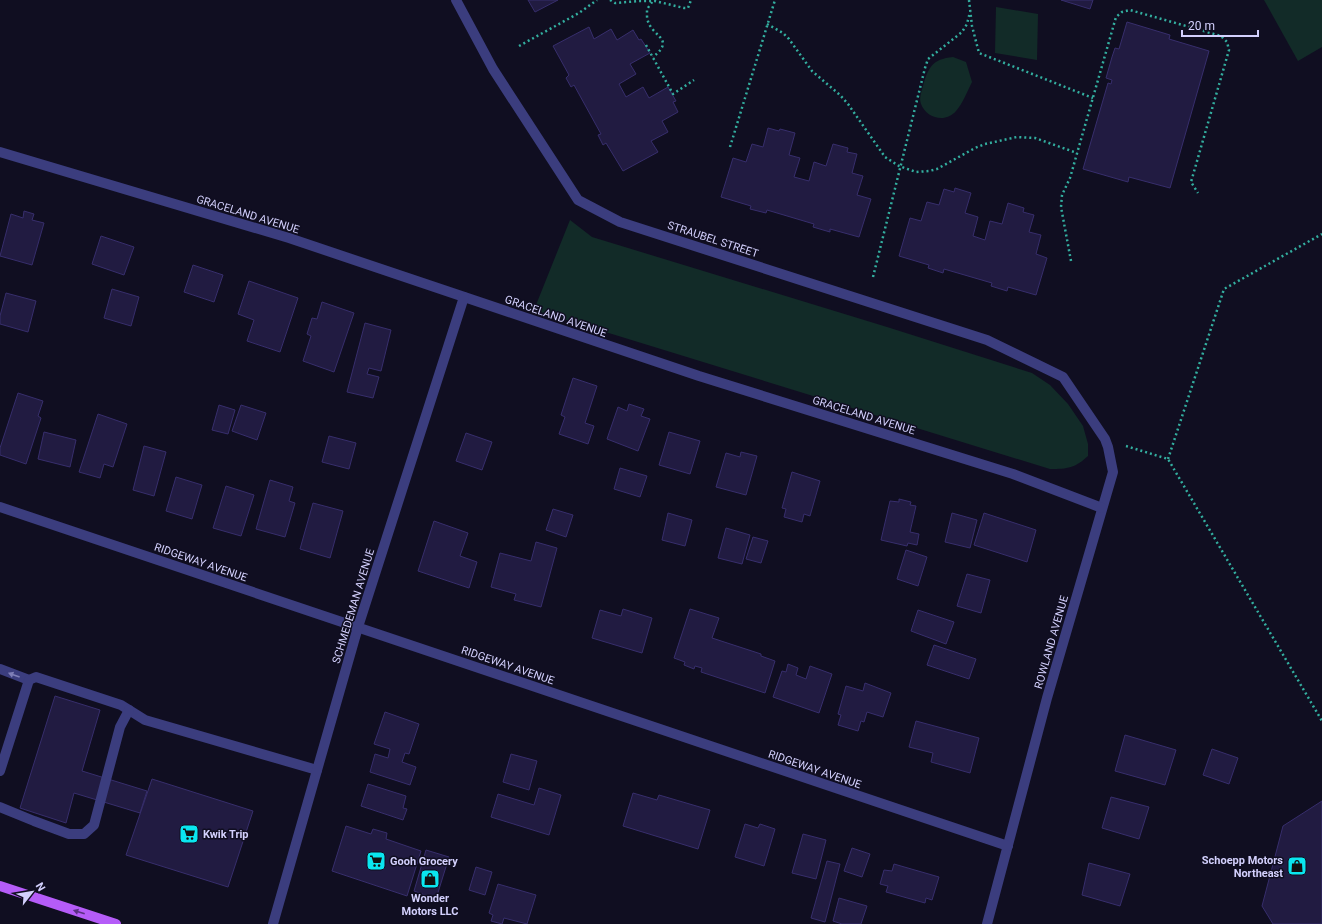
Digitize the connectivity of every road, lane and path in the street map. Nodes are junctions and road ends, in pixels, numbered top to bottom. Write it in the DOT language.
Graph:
graph roads {
  1 [pos="456,0"];
  2 [pos="597,0"];
  3 [pos="610,0"];
  4 [pos="692,0"];
  5 [pos="775,0"];
  6 [pos="969,0"];
  7 [pos="653,1"];
  8 [pos="970,12"];
  9 [pos="767,24"];
  10 [pos="646,45"];
  11 [pos="518,46"];
  12 [pos="653,57"];
  13 [pos="694,80"];
  14 [pos="1093,98"];
  15 [pos="730,146"];
  16 [pos="0,152"];
  17 [pos="1077,153"];
  18 [pos="899,166"];
  19 [pos="1198,193"];
  20 [pos="1322,234"];
  21 [pos="1071,261"];
  22 [pos="872,277"];
  23 [pos="464,297"];
  24 [pos="1063,378"];
  25 [pos="1105,439"];
  26 [pos="1168,459"];
  27 [pos="0,507"];
  28 [pos="1102,508"];
  29 [pos="358,627"];
  30 [pos="0,669"];
  31 [pos="29,680"];
  32 [pos="129,710"];
  33 [pos="1322,721"];
  34 [pos="317,770"];
  35 [pos="0,771"];
  36 [pos="0,807"];
  37 [pos="1008,846"];
  38 [pos="0,886"];
  39 [pos="116,924"];
  40 [pos="273,924"];
  41 [pos="987,924"];
  1 -- 24 [label="street, STRAUBEL STREET"];
  2 -- 11 [label="path"];
  3 -- 7 [label="path"];
  4 -- 7 [label="path"];
  5 -- 9 [label="path"];
  6 -- 8 [label="path"];
  7 -- 12 [label="path"];
  8 -- 14 [label="path"];
  8 -- 18 [label="path"];
  9 -- 15 [label="path"];
  9 -- 18 [label="path"];
  10 -- 12 [label="path"];
  12 -- 13 [label="path"];
  14 -- 17 [label="path"];
  14 -- 19 [label="path"];
  16 -- 23 [label="street, GRACELAND AVENUE"];
  17 -- 18 [label="path"];
  17 -- 21 [label="path"];
  18 -- 22 [label="path"];
  20 -- 26 [label="path"];
  23 -- 28 [label="street, GRACELAND AVENUE"];
  23 -- 29 [label="street, SCHMEDEMAN AVENUE"];
  24 -- 25 [label="street, ROWLAND AVENUE"];
  25 -- 26 [label="path"];
  25 -- 28 [label="street, ROWLAND AVENUE"];
  26 -- 33 [label="path"];
  27 -- 29 [label="street, RIDGEWAY AVENUE"];
  28 -- 37 [label="street, ROWLAND AVENUE"];
  29 -- 34 [label="street, SCHMEDEMAN AVENUE"];
  29 -- 37 [label="street, RIDGEWAY AVENUE"];
  31 -- 30 [label="street, one-way"];
  31 -- 32 [label="street"];
  31 -- 35 [label="street"];
  32 -- 34 [label="street"];
  32 -- 36 [label="street"];
  34 -- 40 [label="street, SCHMEDEMAN AVENUE"];
  37 -- 41 [label="street, ROWLAND AVENUE"];
  39 -- 38 [label="main road, one-way"];
}
